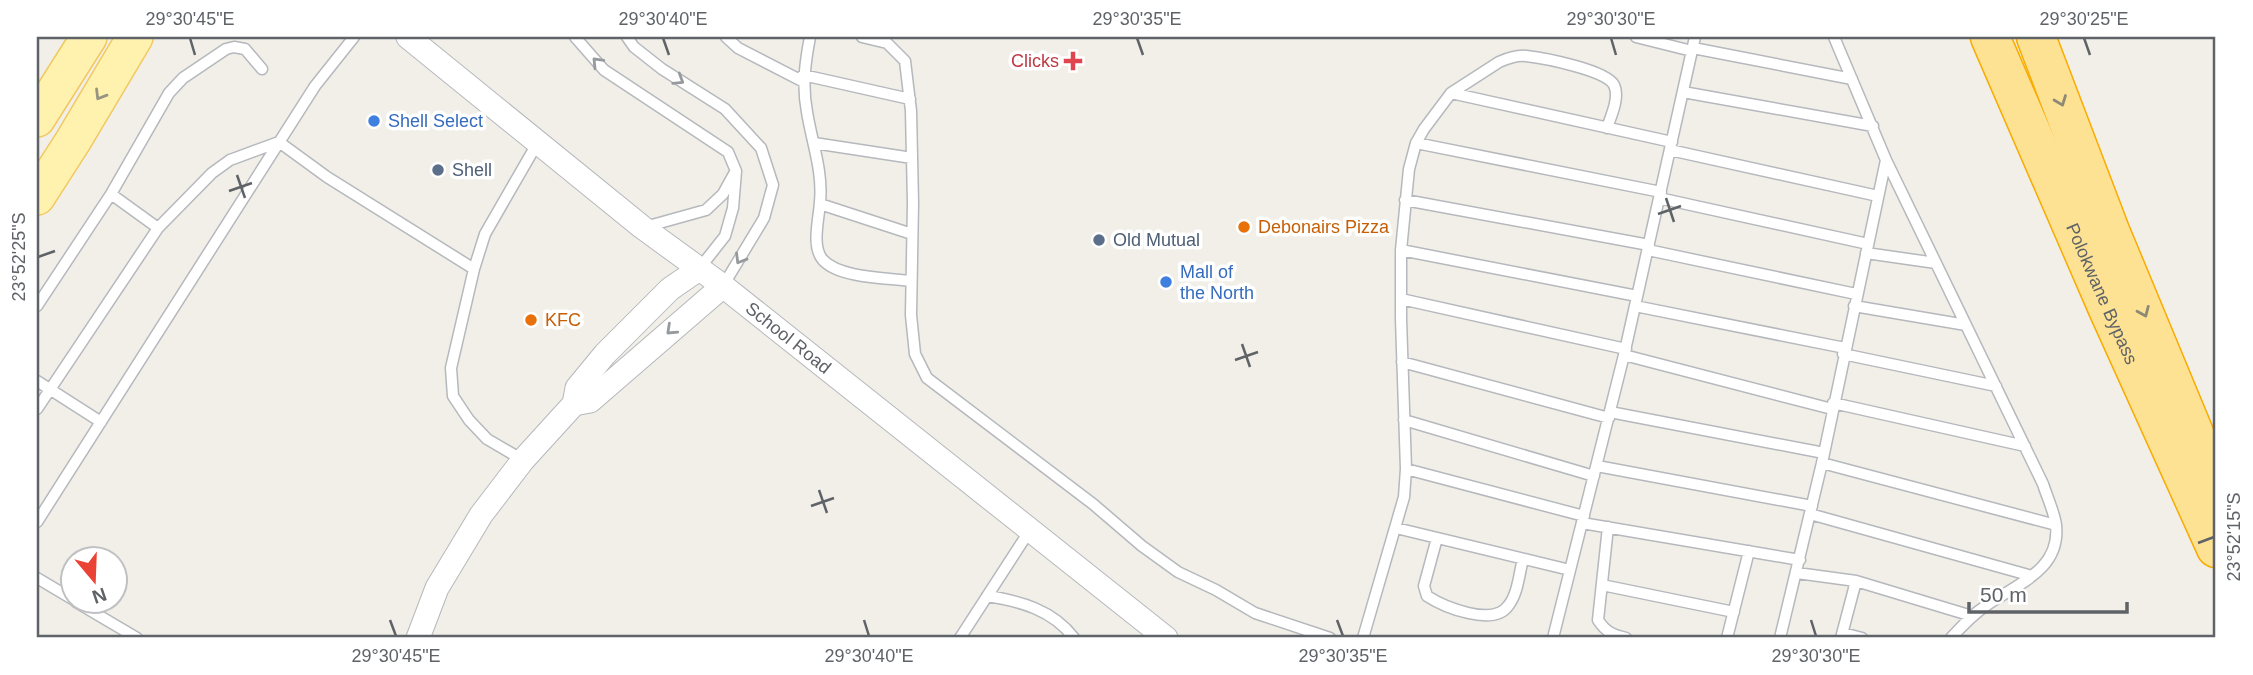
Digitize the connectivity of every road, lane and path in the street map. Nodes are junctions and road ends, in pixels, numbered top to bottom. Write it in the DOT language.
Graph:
graph roads {
  1 [pos="89,37"];
  2 [pos="135,37"];
  3 [pos="354,37"];
  4 [pos="408,37"];
  5 [pos="575,37"];
  6 [pos="628,37"];
  7 [pos="726,37"];
  8 [pos="810,37"];
  9 [pos="862,37"];
  10 [pos="1636,37"];
  11 [pos="1835,37"];
  12 [pos="1973,37"];
  13 [pos="1990,37"];
  14 [pos="2036,37"];
  15 [pos="1694,45"];
  16 [pos="262,69"];
  17 [pos="804,79"];
  18 [pos="1852,79"];
  19 [pos="1683,92"];
  20 [pos="1451,93"];
  21 [pos="910,99"];
  22 [pos="37,119"];
  23 [pos="1873,126"];
  24 [pos="1607,128"];
  25 [pos="279,142"];
  26 [pos="538,142"];
  27 [pos="814,143"];
  28 [pos="1416,143"];
  29 [pos="1671,146"];
  30 [pos="912,158"];
  31 [pos="1886,160"];
  32 [pos="736,171"];
  33 [pos="111,194"];
  34 [pos="1660,195"];
  35 [pos="1878,196"];
  36 [pos="37,197"];
  37 [pos="1405,200"];
  38 [pos="820,204"];
  39 [pos="642,227"];
  40 [pos="158,228"];
  41 [pos="912,234"];
  42 [pos="1648,248"];
  43 [pos="1867,249"];
  44 [pos="1401,250"];
  45 [pos="1936,263"];
  46 [pos="474,269"];
  47 [pos="699,269"];
  48 [pos="911,281"];
  49 [pos="723,286"];
  50 [pos="1856,294"];
  51 [pos="1401,299"];
  52 [pos="1636,301"];
  53 [pos="37,306"];
  54 [pos="1854,306"];
  55 [pos="2108,309"];
  56 [pos="1966,325"];
  57 [pos="1844,351"];
  58 [pos="1625,352"];
  59 [pos="1402,362"];
  60 [pos="37,381"];
  61 [pos="1996,386"];
  62 [pos="50,390"];
  63 [pos="574,404"];
  64 [pos="1833,406"];
  65 [pos="37,409"];
  66 [pos="1610,415"];
  67 [pos="1404,420"];
  68 [pos="101,422"];
  69 [pos="2025,446"];
  70 [pos="1823,458"];
  71 [pos="523,460"];
  72 [pos="1406,469"];
  73 [pos="1595,471"];
  74 [pos="2216,486"];
  75 [pos="1811,510"];
  76 [pos="1583,519"];
  77 [pos="37,522"];
  78 [pos="2056,525"];
  79 [pos="1608,527"];
  80 [pos="1396,528"];
  81 [pos="1030,530"];
  82 [pos="1437,538"];
  83 [pos="2216,548"];
  84 [pos="1749,551"];
  85 [pos="1523,559"];
  86 [pos="1800,560"];
  87 [pos="1570,570"];
  88 [pos="1797,573"];
  89 [pos="2032,576"];
  90 [pos="37,578"];
  91 [pos="1856,582"];
  92 [pos="1602,586"];
  93 [pos="60,592"];
  94 [pos="987,596"];
  95 [pos="1734,612"];
  96 [pos="100,616"];
  97 [pos="1972,616"];
  98 [pos="1842,636"];
  99 [pos="137,638"];
  100 [pos="418,638"];
  101 [pos="960,638"];
  102 [pos="1074,638"];
  103 [pos="1166,638"];
  104 [pos="1330,638"];
  105 [pos="1363,638"];
  106 [pos="1553,638"];
  107 [pos="1626,638"];
  108 [pos="1727,638"];
  109 [pos="1780,638"];
  110 [pos="1862,638"];
  111 [pos="1951,638"];
  1 -- 22 [label="main road"];
  2 -- 36 [label="main road, one-way"];
  3 -- 25 [label="lane"];
  4 -- 26 [label="street, School Road"];
  32 -- 5 [label="lane, one-way"];
  6 -- 49 [label="lane, one-way"];
  7 -- 17 [label="lane"];
  8 -- 17 [label="lane"];
  9 -- 21 [label="lane"];
  10 -- 15 [label="lane"];
  11 -- 18 [label="lane"];
  12 -- 55 [label="highway"];
  13 -- 55 [label="highway, Polokwane Bypass"];
  14 -- 74 [label="highway, one-way"];
  15 -- 18 [label="lane"];
  15 -- 19 [label="lane"];
  16 -- 33 [label="lane"];
  17 -- 21 [label="lane"];
  17 -- 27 [label="lane"];
  18 -- 23 [label="lane"];
  19 -- 23 [label="lane"];
  19 -- 29 [label="lane"];
  20 -- 24 [label="lane"];
  20 -- 24 [label="lane"];
  20 -- 28 [label="lane"];
  21 -- 30 [label="lane"];
  23 -- 31 [label="lane"];
  24 -- 29 [label="lane"];
  25 -- 40 [label="lane"];
  25 -- 46 [label="lane"];
  25 -- 68 [label="lane"];
  26 -- 39 [label="street, School Road"];
  26 -- 46 [label="lane"];
  27 -- 30 [label="lane"];
  27 -- 38 [label="lane"];
  28 -- 34 [label="lane"];
  28 -- 37 [label="lane"];
  29 -- 34 [label="lane"];
  29 -- 35 [label="lane"];
  30 -- 41 [label="lane"];
  31 -- 35 [label="lane"];
  31 -- 45 [label="lane"];
  32 -- 39 [label="lane"];
  32 -- 47 [label="lane"];
  33 -- 40 [label="lane"];
  33 -- 53 [label="lane"];
  34 -- 42 [label="lane"];
  34 -- 43 [label="lane"];
  35 -- 43 [label="lane"];
  37 -- 42 [label="lane"];
  37 -- 44 [label="lane"];
  38 -- 41 [label="lane"];
  38 -- 48 [label="lane"];
  39 -- 47 [label="street, School Road"];
  40 -- 62 [label="lane"];
  41 -- 48 [label="lane"];
  42 -- 50 [label="lane"];
  42 -- 52 [label="lane"];
  43 -- 45 [label="lane"];
  43 -- 50 [label="lane"];
  44 -- 51 [label="lane"];
  44 -- 52 [label="lane"];
  45 -- 56 [label="lane"];
  46 -- 71 [label="lane"];
  47 -- 49 [label="street, School Road"];
  47 -- 63 [label="street"];
  48 -- 104 [label="lane"];
  49 -- 63 [label="street, one-way"];
  49 -- 81 [label="street, School Road"];
  50 -- 54 [label="lane"];
  51 -- 58 [label="lane"];
  51 -- 59 [label="lane"];
  52 -- 57 [label="lane"];
  52 -- 58 [label="lane"];
  54 -- 56 [label="lane"];
  54 -- 57 [label="lane"];
  55 -- 83 [label="highway, Polokwane Bypass"];
  56 -- 61 [label="lane"];
  57 -- 61 [label="lane"];
  57 -- 64 [label="lane"];
  58 -- 64 [label="lane"];
  58 -- 66 [label="lane"];
  59 -- 66 [label="lane"];
  59 -- 67 [label="lane"];
  60 -- 62 [label="lane"];
  61 -- 69 [label="lane"];
  62 -- 65 [label="lane"];
  62 -- 68 [label="lane"];
  63 -- 71 [label="street"];
  64 -- 69 [label="lane"];
  64 -- 70 [label="lane"];
  66 -- 70 [label="lane"];
  66 -- 73 [label="lane"];
  67 -- 72 [label="lane"];
  67 -- 73 [label="lane"];
  68 -- 77 [label="lane"];
  69 -- 78 [label="lane"];
  70 -- 75 [label="lane"];
  70 -- 78 [label="lane"];
  71 -- 100 [label="street"];
  72 -- 76 [label="lane"];
  72 -- 80 [label="lane"];
  73 -- 75 [label="lane"];
  73 -- 76 [label="lane"];
  75 -- 86 [label="lane"];
  75 -- 89 [label="lane"];
  76 -- 79 [label="lane"];
  76 -- 87 [label="lane"];
  78 -- 89 [label="lane"];
  79 -- 84 [label="lane"];
  79 -- 92 [label="lane"];
  80 -- 82 [label="lane"];
  80 -- 105 [label="lane"];
  81 -- 94 [label="lane"];
  81 -- 103 [label="street, School Road"];
  82 -- 85 [label="lane"];
  82 -- 85 [label="lane"];
  84 -- 86 [label="lane"];
  84 -- 95 [label="lane"];
  85 -- 87 [label="lane"];
  86 -- 88 [label="lane"];
  87 -- 106 [label="lane"];
  88 -- 91 [label="lane"];
  88 -- 109 [label="lane"];
  89 -- 97 [label="lane"];
  90 -- 93 [label="lane"];
  91 -- 97 [label="lane"];
  91 -- 98 [label="lane"];
  92 -- 95 [label="lane"];
  92 -- 107 [label="lane"];
  94 -- 101 [label="lane"];
  94 -- 102 [label="lane"];
  95 -- 108 [label="lane"];
  96 -- 99 [label="lane"];
  97 -- 111 [label="lane"];
  98 -- 110 [label="lane"];
}
